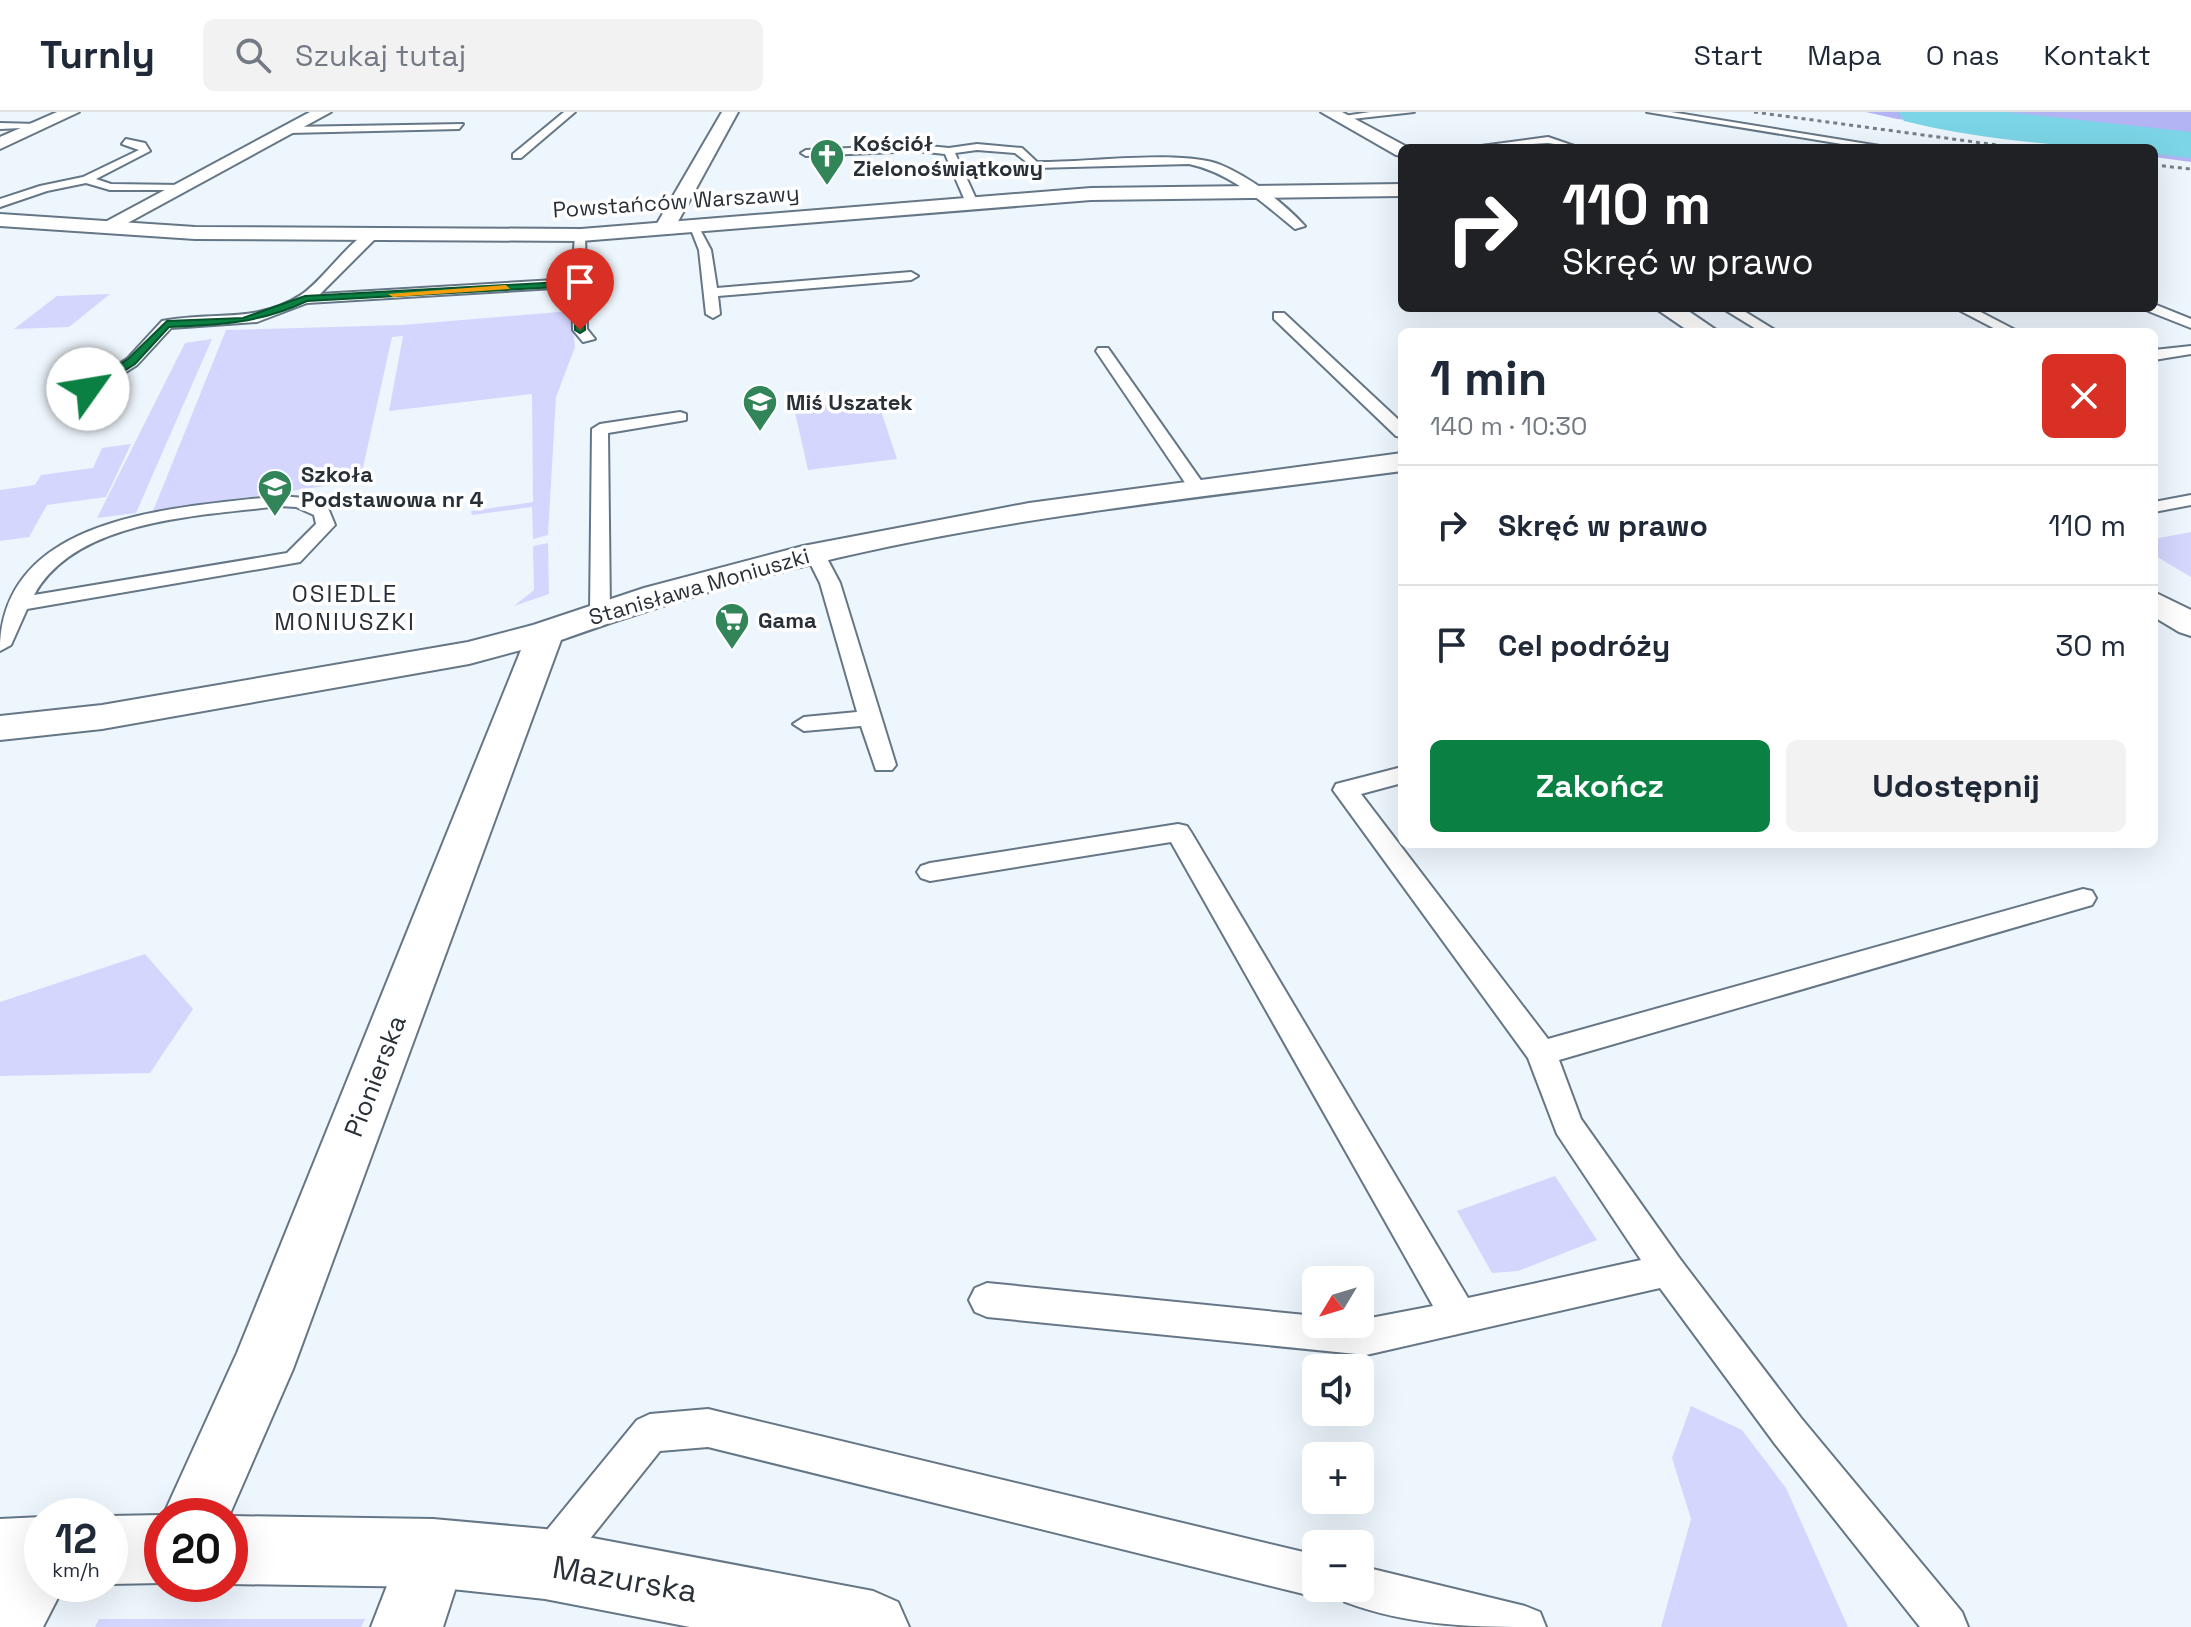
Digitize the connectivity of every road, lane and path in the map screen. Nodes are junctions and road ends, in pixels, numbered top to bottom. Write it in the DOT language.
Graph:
graph roads {
  1 [pos="71,112"];
  2 [pos="323,112"];
  3 [pos="426,112"];
  4 [pos="570,112"];
  5 [pos="730,112"];
  6 [pos="1409,112"];
  7 [pos="1652,112"];
  8 [pos="1338,115"];
  9 [pos="0,126"];
  10 [pos="459,126"];
  11 [pos="37,127"];
  12 [pos="408,127"];
  13 [pos="289,130"];
  14 [pos="126,142"];
  15 [pos="0,144"];
  16 [pos="1510,144"];
  17 [pos="1562,144"];
  18 [pos="1861,144"];
  19 [pos="1398,149"];
  20 [pos="949,151"];
  21 [pos="806,153"];
  22 [pos="517,156"];
  23 [pos="86,180"];
  24 [pos="181,188"];
  25 [pos="1398,190"];
  26 [pos="1257,192"];
  27 [pos="0,203"];
  28 [pos="972,203"];
  29 [pos="0,220"];
  30 [pos="692,225"];
  31 [pos="1299,226"];
  32 [pos="665,227"];
  33 [pos="104,228"];
  34 [pos="374,233"];
  35 [pos="581,235"];
  36 [pos="911,276"];
  37 [pos="579,283"];
  38 [pos="710,293"];
  39 [pos="305,299"];
  40 [pos="2158,310"];
  41 [pos="1674,312"];
  42 [pos="1736,312"];
  43 [pos="1970,312"];
  44 [pos="713,314"];
  45 [pos="1279,316"];
  46 [pos="2191,324"];
  47 [pos="1700,328"];
  48 [pos="1764,328"];
  49 [pos="2004,328"];
  50 [pos="588,339"];
  51 [pos="2191,350"];
  52 [pos="1103,351"];
  53 [pos="2158,354"];
  54 [pos="88,389"];
  55 [pos="680,417"];
  56 [pos="1398,428"];
  57 [pos="1398,463"];
  58 [pos="1198,489"];
  59 [pos="2191,500"];
  60 [pos="2158,506"];
  61 [pos="815,553"];
  62 [pos="21,604"];
  63 [pos="2158,604"];
  64 [pos="600,613"];
  65 [pos="2191,625"];
  66 [pos="546,633"];
  67 [pos="0,645"];
  68 [pos="868,718"];
  69 [pos="804,724"];
  70 [pos="0,728"];
  71 [pos="884,765"];
  72 [pos="1398,776"];
  73 [pos="930,872"];
  74 [pos="2083,898"];
  75 [pos="1541,1053"];
  76 [pos="1668,1270"];
  77 [pos="987,1300"];
  78 [pos="1459,1317"];
  79 [pos="203,1498"];
  80 [pos="248,1550"];
  81 [pos="24,1552"];
  82 [pos="0,1553"];
  83 [pos="433,1553"];
  84 [pos="545,1564"];
  85 [pos="1302,1573"];
  86 [pos="1374,1590"];
  87 [pos="24,1591"];
  88 [pos="834,1623"];
  89 [pos="4,1627"];
  90 [pos="407,1627"];
  91 [pos="1525,1627"];
  92 [pos="1947,1627"];
  1 -- 11 [label="street"];
  2 -- 13 [label="street"];
  3 -- 12 [label="lane"];
  4 -- 22 [label="lane"];
  5 -- 32 [label="street"];
  6 -- 8 [label="lane"];
  7 -- 18 [label="lane"];
  8 -- 19 [label="street"];
  9 -- 11 [label="lane"];
  10 -- 12 [label="lane"];
  11 -- 15 [label="street"];
  12 -- 13 [label="lane"];
  13 -- 24 [label="street"];
  14 -- 23 [label="lane"];
  16 -- 17 [label="lane"];
  20 -- 21 [label="lane"];
  20 -- 26 [label="lane"];
  20 -- 28 [label="lane"];
  23 -- 24 [label="lane"];
  23 -- 27 [label="lane"];
  24 -- 33 [label="street"];
  25 -- 26 [label="street, Powstańców Warszawy"];
  26 -- 28 [label="street, Powstańców Warszawy"];
  26 -- 31 [label="lane"];
  28 -- 30 [label="street, Powstańców Warszawy"];
  29 -- 33 [label="street, Powstańców Warszawy"];
  30 -- 32 [label="street, Powstańców Warszawy"];
  30 -- 38 [label="lane"];
  32 -- 35 [label="street, Powstańców Warszawy"];
  33 -- 34 [label="street, Powstańców Warszawy"];
  34 -- 35 [label="street, Powstańców Warszawy"];
  34 -- 39 [label="lane"];
  35 -- 37 [label="lane"];
  36 -- 38 [label="lane"];
  37 -- 39 [label="lane"];
  37 -- 50 [label="lane"];
  38 -- 44 [label="lane"];
  39 -- 54 [label="lane"];
  40 -- 46 [label="lane"];
  41 -- 47 [label="street"];
  42 -- 48 [label="lane"];
  43 -- 49 [label="lane"];
  45 -- 56 [label="lane"];
  51 -- 53 [label="lane"];
  52 -- 58 [label="lane"];
  55 -- 64 [label="lane"];
  57 -- 58 [label="street, Stanisława Moniuszki"];
  58 -- 61 [label="street, Stanisława Moniuszki"];
  59 -- 60 [label="lane"];
  61 -- 64 [label="street, Stanisława Moniuszki"];
  61 -- 68 [label="lane"];
  62 -- 62 [label="lane"];
  62 -- 67 [label="lane"];
  63 -- 65 [label="street"];
  64 -- 66 [label="street, Stanisława Moniuszki"];
  66 -- 70 [label="street, Stanisława Moniuszki"];
  66 -- 79 [label="street, Pionierska"];
  68 -- 69 [label="lane"];
  68 -- 71 [label="lane"];
  72 -- 75 [label="lane"];
  73 -- 78 [label="lane"];
  74 -- 75 [label="lane"];
  75 -- 76 [label="lane"];
  76 -- 78 [label="lane"];
  76 -- 92 [label="lane"];
  77 -- 78 [label="lane"];
  80 -- 83 [label="street, Mazurska"];
  81 -- 82 [label="street"];
  83 -- 84 [label="street, Mazurska"];
  83 -- 90 [label="street"];
  84 -- 85 [label="lane"];
  84 -- 88 [label="street, Mazurska"];
  86 -- 91 [label="lane"];
  87 -- 89 [label="street"];
}
